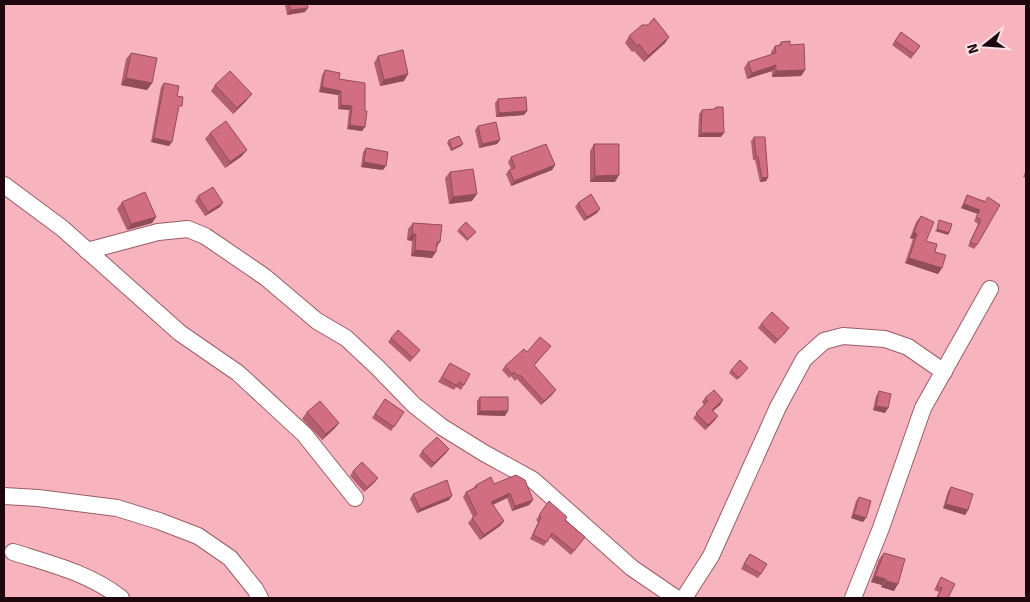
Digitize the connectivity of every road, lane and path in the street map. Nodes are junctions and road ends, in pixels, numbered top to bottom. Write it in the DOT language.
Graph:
graph roads {
  1 [pos="4,185"];
  2 [pos="87,251"];
  3 [pos="990,290"];
  4 [pos="944,372"];
  5 [pos="4,496"];
  6 [pos="355,498"];
  7 [pos="13,552"];
  8 [pos="665,595"];
  9 [pos="121,598"];
  10 [pos="260,598"];
  11 [pos="684,598"];
  12 [pos="853,598"];
  1 -- 2 [label="street"];
  2 -- 6 [label="street"];
  2 -- 8 [label="street"];
  3 -- 4 [label="street"];
  4 -- 11 [label="street"];
  4 -- 12 [label="street"];
  5 -- 10 [label="street"];
  7 -- 9 [label="street"];
}
